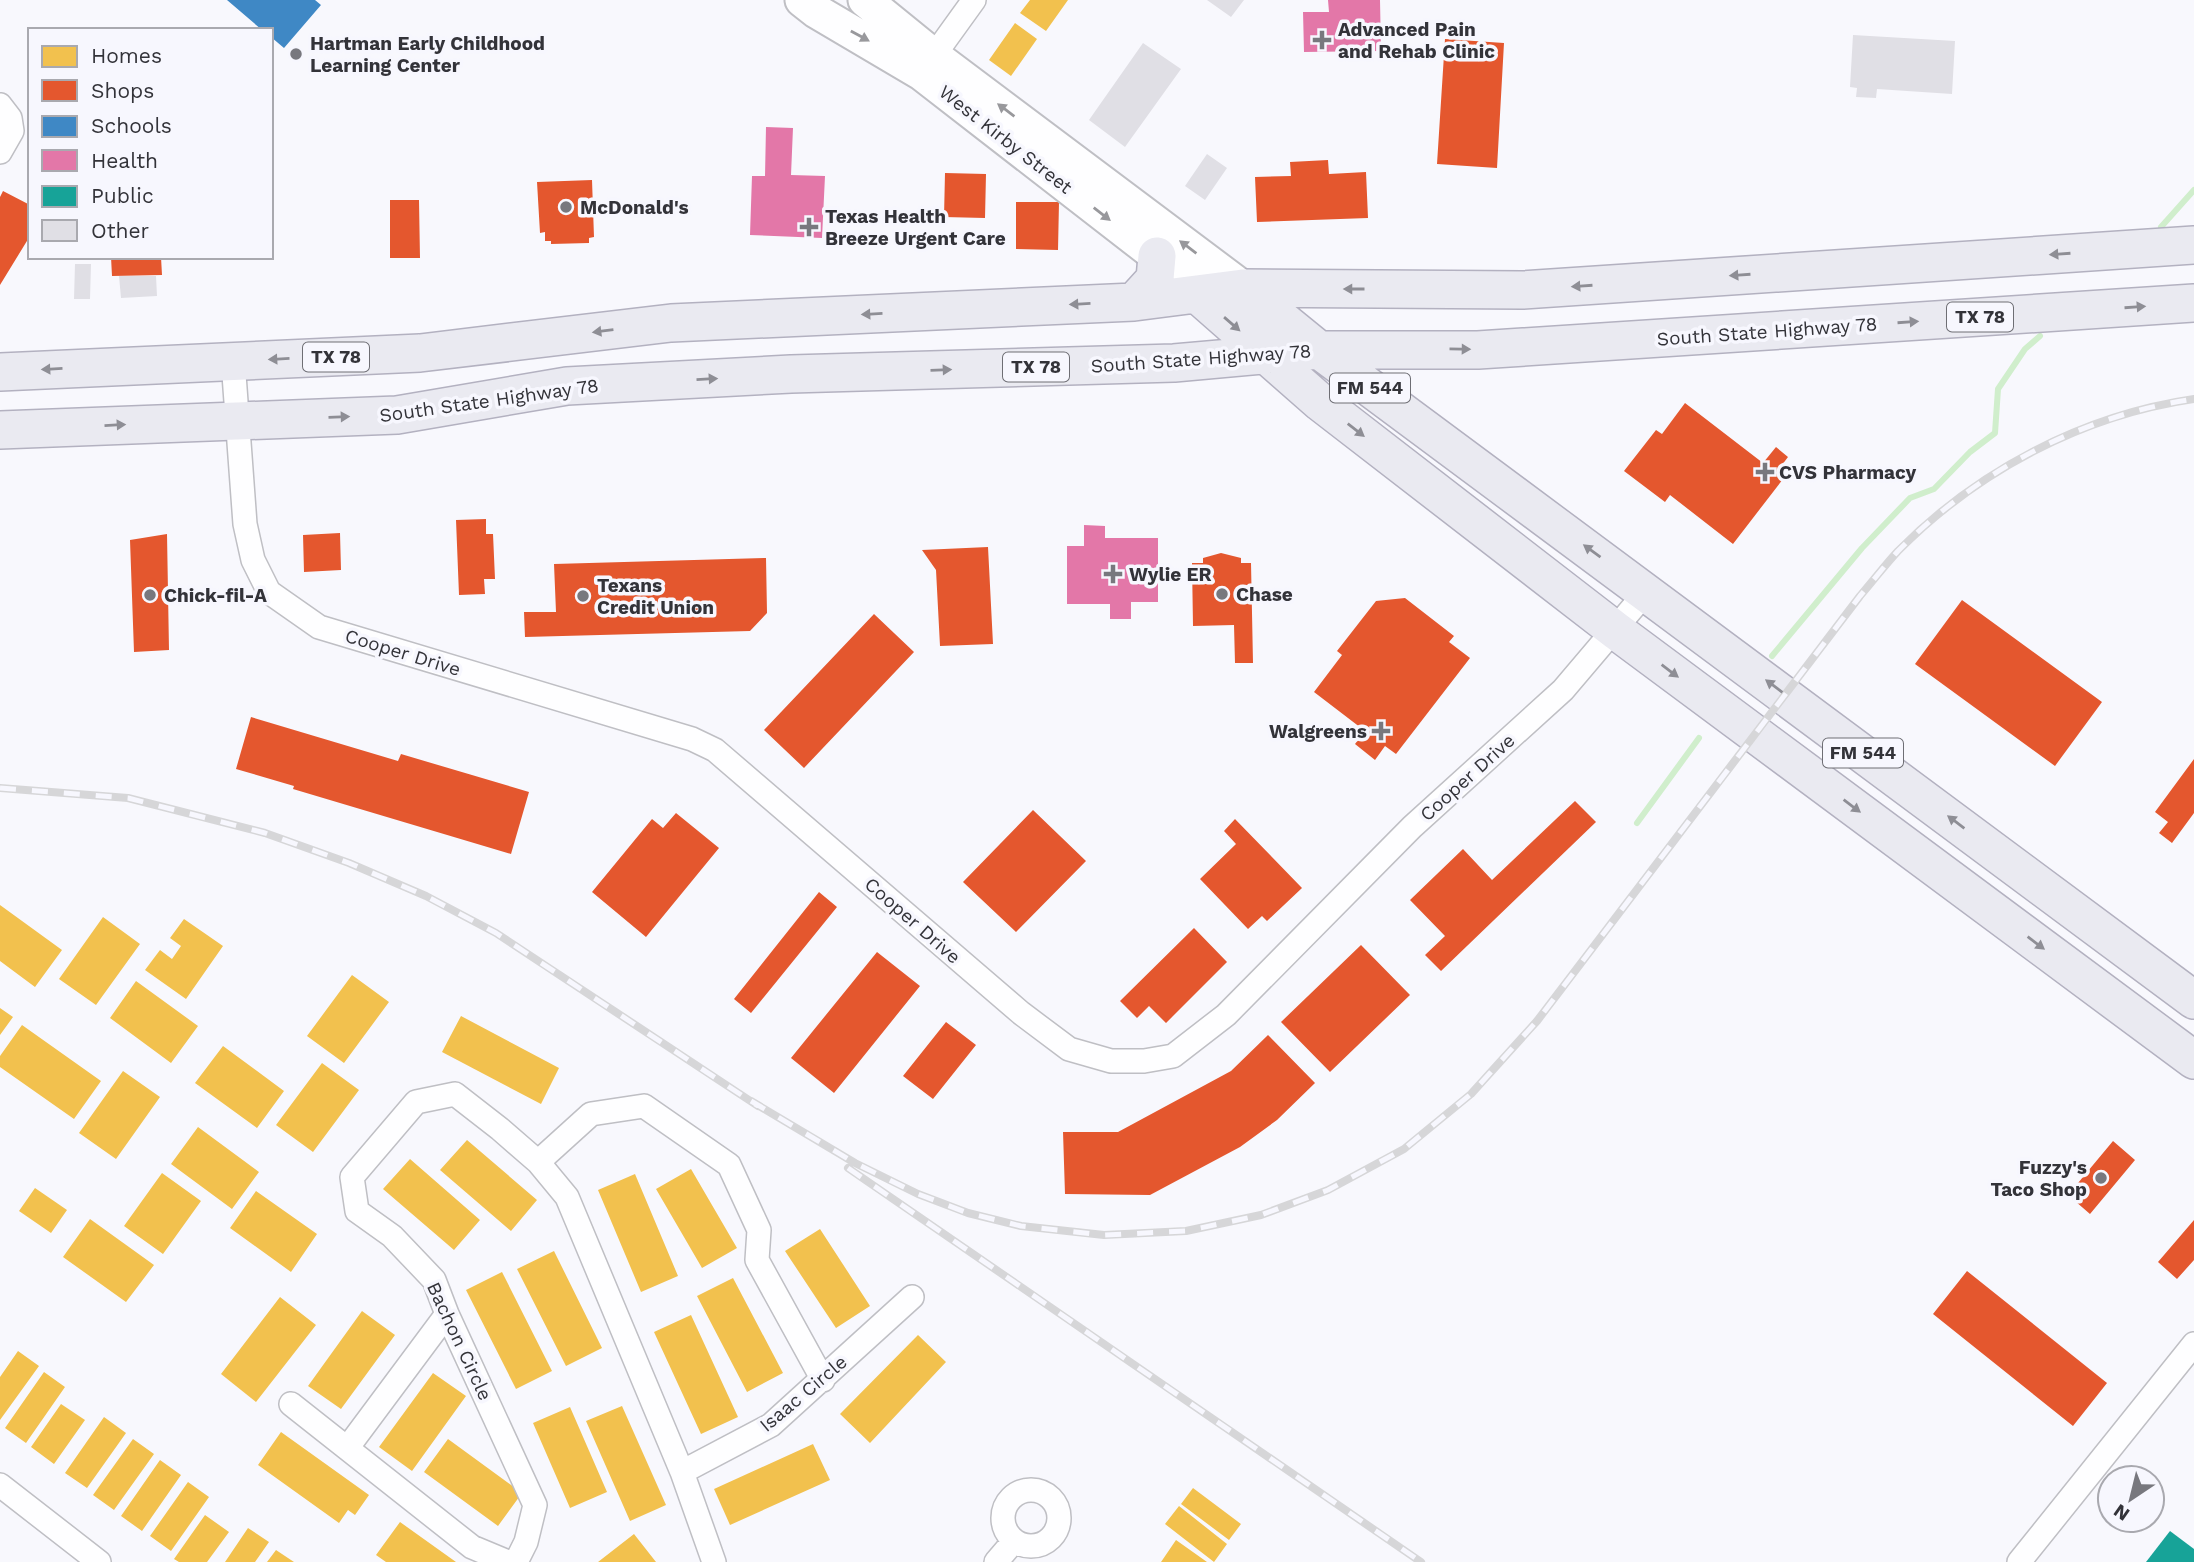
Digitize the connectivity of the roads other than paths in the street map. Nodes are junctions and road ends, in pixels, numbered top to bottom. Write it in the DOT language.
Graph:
graph roads {
  1 [pos="802,0"];
  2 [pos="865,0"];
  3 [pos="974,0"];
  4 [pos="928,64"];
  5 [pos="0,105"];
  6 [pos="0,152"];
  7 [pos="2194,245"];
  8 [pos="1157,256"];
  9 [pos="1778,273"];
  10 [pos="1243,288"];
  11 [pos="1197,294"];
  12 [pos="1134,302"];
  13 [pos="2194,303"];
  14 [pos="671,323"];
  15 [pos="1791,329"];
  16 [pos="1418,348"];
  17 [pos="1318,349"];
  18 [pos="1266,355"];
  19 [pos="233,361"];
  20 [pos="0,372"];
  21 [pos="669,381"];
  22 [pos="238,421"];
  23 [pos="1422,426"];
  24 [pos="0,430"];
  25 [pos="1647,591"];
  26 [pos="1615,630"];
  27 [pos="2011,863"];
  28 [pos="1982,902"];
  29 [pos="2194,1000"];
  30 [pos="2194,1060"];
  31 [pos="538,1163"];
  32 [pos="912,1297"];
  33 [pos="447,1314"];
  34 [pos="2194,1345"];
  35 [pos="823,1380"];
  36 [pos="291,1404"];
  37 [pos="348,1447"];
  38 [pos="682,1472"];
  39 [pos="0,1485"];
  40 [pos="1014,1541"];
  41 [pos="99,1562"];
  42 [pos="508,1562"];
  43 [pos="516,1562"];
  44 [pos="714,1562"];
  45 [pos="996,1562"];
  46 [pos="2019,1562"];
  1 -- 4 [label="main road, West Kirby Street, one-way"];
  2 -- 4 [label="main road, West Kirby Street"];
  3 -- 4 [label="street"];
  4 -- 8 [label="main road, West Kirby Street, one-way"];
  10 -- 4 [label="main road, West Kirby Street, one-way"];
  5 -- 6 [label="street"];
  7 -- 9 [label="main road, TX 78, one-way"];
  8 -- 11 [label="main road, West Kirby Street"];
  8 -- 12 [label="main road"];
  9 -- 10 [label="main road, TX 78, one-way"];
  9 -- 15 [label="main road"];
  10 -- 11 [label="main road, TX 78"];
  10 -- 17 [label="main road, FM 544 / FM 544"];
  11 -- 12 [label="main road, TX 78"];
  11 -- 18 [label="main road, FM 544 / FM 544, one-way"];
  12 -- 14 [label="main road, TX 78, one-way"];
  15 -- 13 [label="main road, South State Highway 78 / TX 78, one-way"];
  14 -- 19 [label="main road, TX 78, one-way"];
  14 -- 21 [label="main road"];
  16 -- 15 [label="main road, South State Highway 78 / TX 78, one-way"];
  16 -- 17 [label="main road, South State Highway 78 / TX 78"];
  16 -- 23 [label="main road"];
  17 -- 18 [label="main road, South State Highway 78 / TX 78"];
  17 -- 23 [label="main road, FM 544 / FM 544"];
  21 -- 18 [label="main road, South State Highway 78 / TX 78, one-way"];
  18 -- 26 [label="main road, FM 544 / FM 544, one-way"];
  19 -- 20 [label="main road, TX 78, one-way"];
  19 -- 22 [label="street, Cooper Drive"];
  22 -- 21 [label="main road, South State Highway 78 / TX 78, one-way"];
  24 -- 22 [label="main road, South State Highway 78 / TX 78, one-way"];
  22 -- 26 [label="street, Cooper Drive"];
  25 -- 23 [label="main road, FM 544 / FM 544, one-way"];
  25 -- 26 [label="street, Cooper Drive"];
  27 -- 25 [label="main road, FM 544 / FM 544, one-way"];
  26 -- 28 [label="main road, FM 544 / FM 544, one-way"];
  27 -- 28 [label="main road"];
  27 -- 29 [label="main road, FM 544 / FM 544"];
  28 -- 30 [label="main road, FM 544 / FM 544, one-way"];
  31 -- 33 [label="street, Bachon Circle"];
  31 -- 35 [label="street"];
  31 -- 38 [label="street, Bachon Circle"];
  32 -- 35 [label="street, Isaac Circle"];
  33 -- 37 [label="street"];
  33 -- 43 [label="street, Bachon Circle"];
  34 -- 46 [label="street"];
  35 -- 38 [label="street, Isaac Circle"];
  36 -- 37 [label="street"];
  37 -- 42 [label="street"];
  38 -- 44 [label="street, Bachon Circle"];
  39 -- 41 [label="street"];
  40 -- 45 [label="street"];
}
